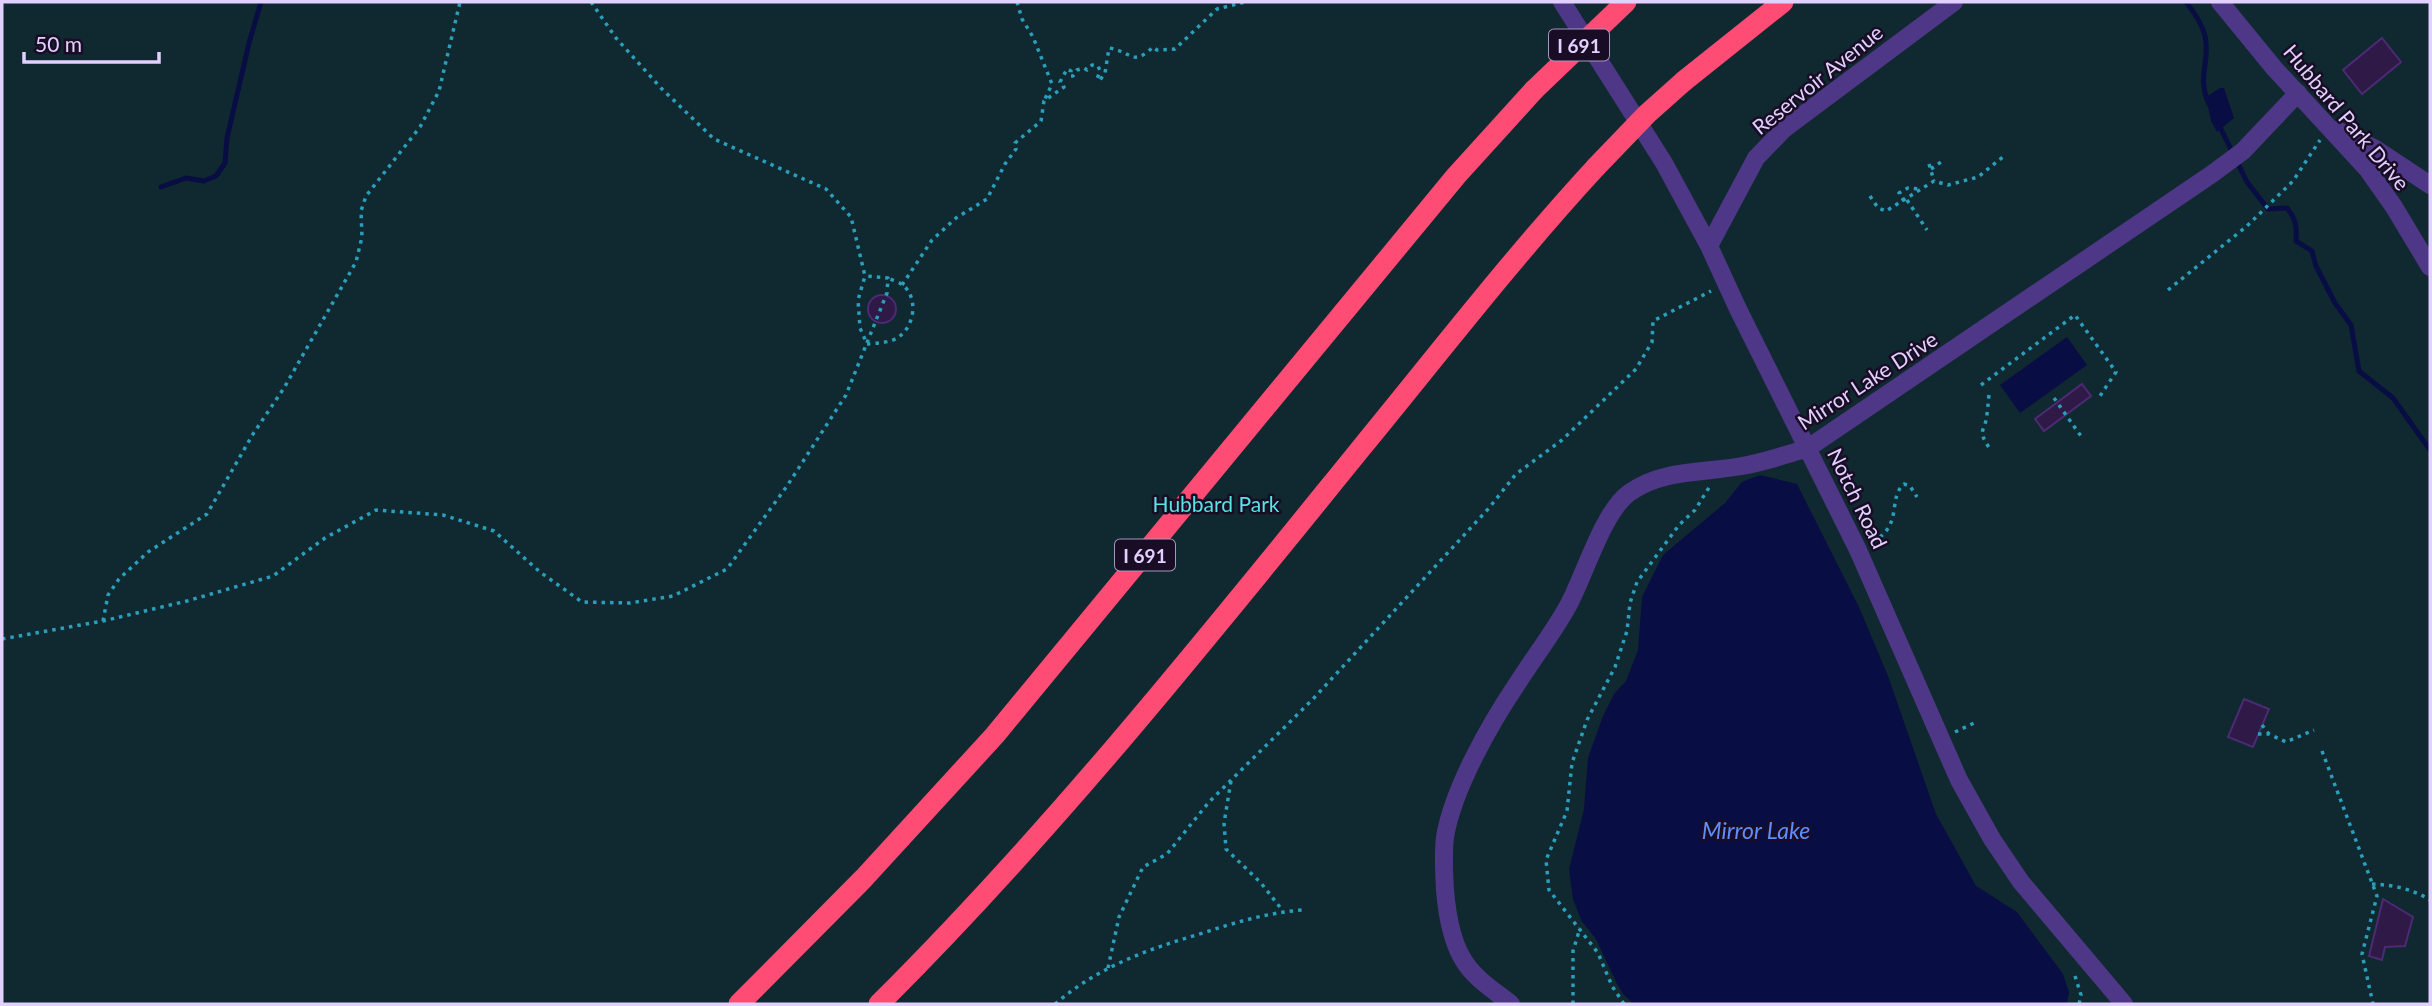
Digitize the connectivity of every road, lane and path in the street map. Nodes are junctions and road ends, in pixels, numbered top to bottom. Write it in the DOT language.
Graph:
graph roads {
  1 [pos="460,2"];
  2 [pos="591,2"];
  3 [pos="1017,2"];
  4 [pos="1245,2"];
  5 [pos="1562,2"];
  6 [pos="1626,2"];
  7 [pos="1783,2"];
  8 [pos="1954,2"];
  9 [pos="2220,2"];
  10 [pos="2298,93"];
  11 [pos="1044,101"];
  12 [pos="2329,126"];
  13 [pos="2004,156"];
  14 [pos="1941,162"];
  15 [pos="1934,181"];
  16 [pos="2430,185"];
  17 [pos="1920,190"];
  18 [pos="1870,196"];
  19 [pos="1905,200"];
  20 [pos="1927,230"];
  21 [pos="1709,246"];
  22 [pos="2430,267"];
  23 [pos="865,276"];
  24 [pos="888,278"];
  25 [pos="1726,284"];
  26 [pos="902,285"];
  27 [pos="2168,290"];
  28 [pos="867,344"];
  29 [pos="1981,385"];
  30 [pos="1989,396"];
  31 [pos="2054,398"];
  32 [pos="2098,399"];
  33 [pos="2083,439"];
  34 [pos="1808,448"];
  35 [pos="1990,449"];
  36 [pos="1720,469"];
  37 [pos="1917,497"];
  38 [pos="1858,550"];
  39 [pos="103,621"];
  40 [pos="2,639"];
  41 [pos="2262,726"];
  42 [pos="2314,730"];
  43 [pos="2258,734"];
  44 [pos="2269,734"];
  45 [pos="2322,751"];
  46 [pos="1231,779"];
  47 [pos="2372,884"];
  48 [pos="2430,900"];
  49 [pos="1301,910"];
  50 [pos="1283,912"];
  51 [pos="1580,928"];
  52 [pos="1108,968"];
  53 [pos="739,1004"];
  54 [pos="879,1004"];
  55 [pos="1055,1004"];
  56 [pos="1511,1004"];
  57 [pos="1573,1004"];
  58 [pos="1624,1004"];
  59 [pos="2123,1004"];
  60 [pos="2373,1004"];
  1 -- 39 [label="path"];
  2 -- 23 [label="path"];
  3 -- 11 [label="path"];
  4 -- 11 [label="path"];
  5 -- 21 [label="street, Notch Road"];
  6 -- 53 [label="highway, I 691, bridge"];
  7 -- 54 [label="highway, bridge"];
  8 -- 21 [label="street, Reservoir Avenue"];
  9 -- 10 [label="street, Hubbard Park Drive"];
  10 -- 12 [label="street, Hubbard Park Drive"];
  10 -- 34 [label="street, Mirror Lake Drive"];
  11 -- 26 [label="path"];
  12 -- 16 [label="street"];
  12 -- 22 [label="street, Hubbard Park Drive"];
  12 -- 27 [label="path"];
  13 -- 15 [label="path"];
  14 -- 15 [label="path"];
  15 -- 17 [label="path"];
  17 -- 19 [label="path"];
  17 -- 19 [label="path"];
  18 -- 19 [label="path"];
  19 -- 20 [label="path"];
  21 -- 25 [label="street, Notch Road"];
  23 -- 24 [label="path"];
  23 -- 28 [label="path"];
  24 -- 26 [label="path"];
  24 -- 28 [label="path"];
  25 -- 34 [label="street, Notch Road"];
  25 -- 46 [label="path"];
  26 -- 28 [label="path"];
  28 -- 39 [label="path"];
  29 -- 32 [label="path"];
  30 -- 35 [label="path"];
  31 -- 33 [label="path"];
  34 -- 36 [label="street, Mirror Lake Drive"];
  34 -- 38 [label="street, Notch Road"];
  36 -- 51 [label="path"];
  36 -- 56 [label="street, Mirror Lake Drive"];
  37 -- 38 [label="path"];
  38 -- 59 [label="street, Notch Road"];
  39 -- 40 [label="path"];
  41 -- 44 [label="path"];
  42 -- 44 [label="path"];
  43 -- 44 [label="path"];
  45 -- 47 [label="path"];
  46 -- 50 [label="path"];
  46 -- 52 [label="path"];
  47 -- 48 [label="path"];
  47 -- 60 [label="path"];
  49 -- 50 [label="path"];
  50 -- 52 [label="path"];
  51 -- 57 [label="path"];
  51 -- 58 [label="path"];
  52 -- 55 [label="path"];
}
